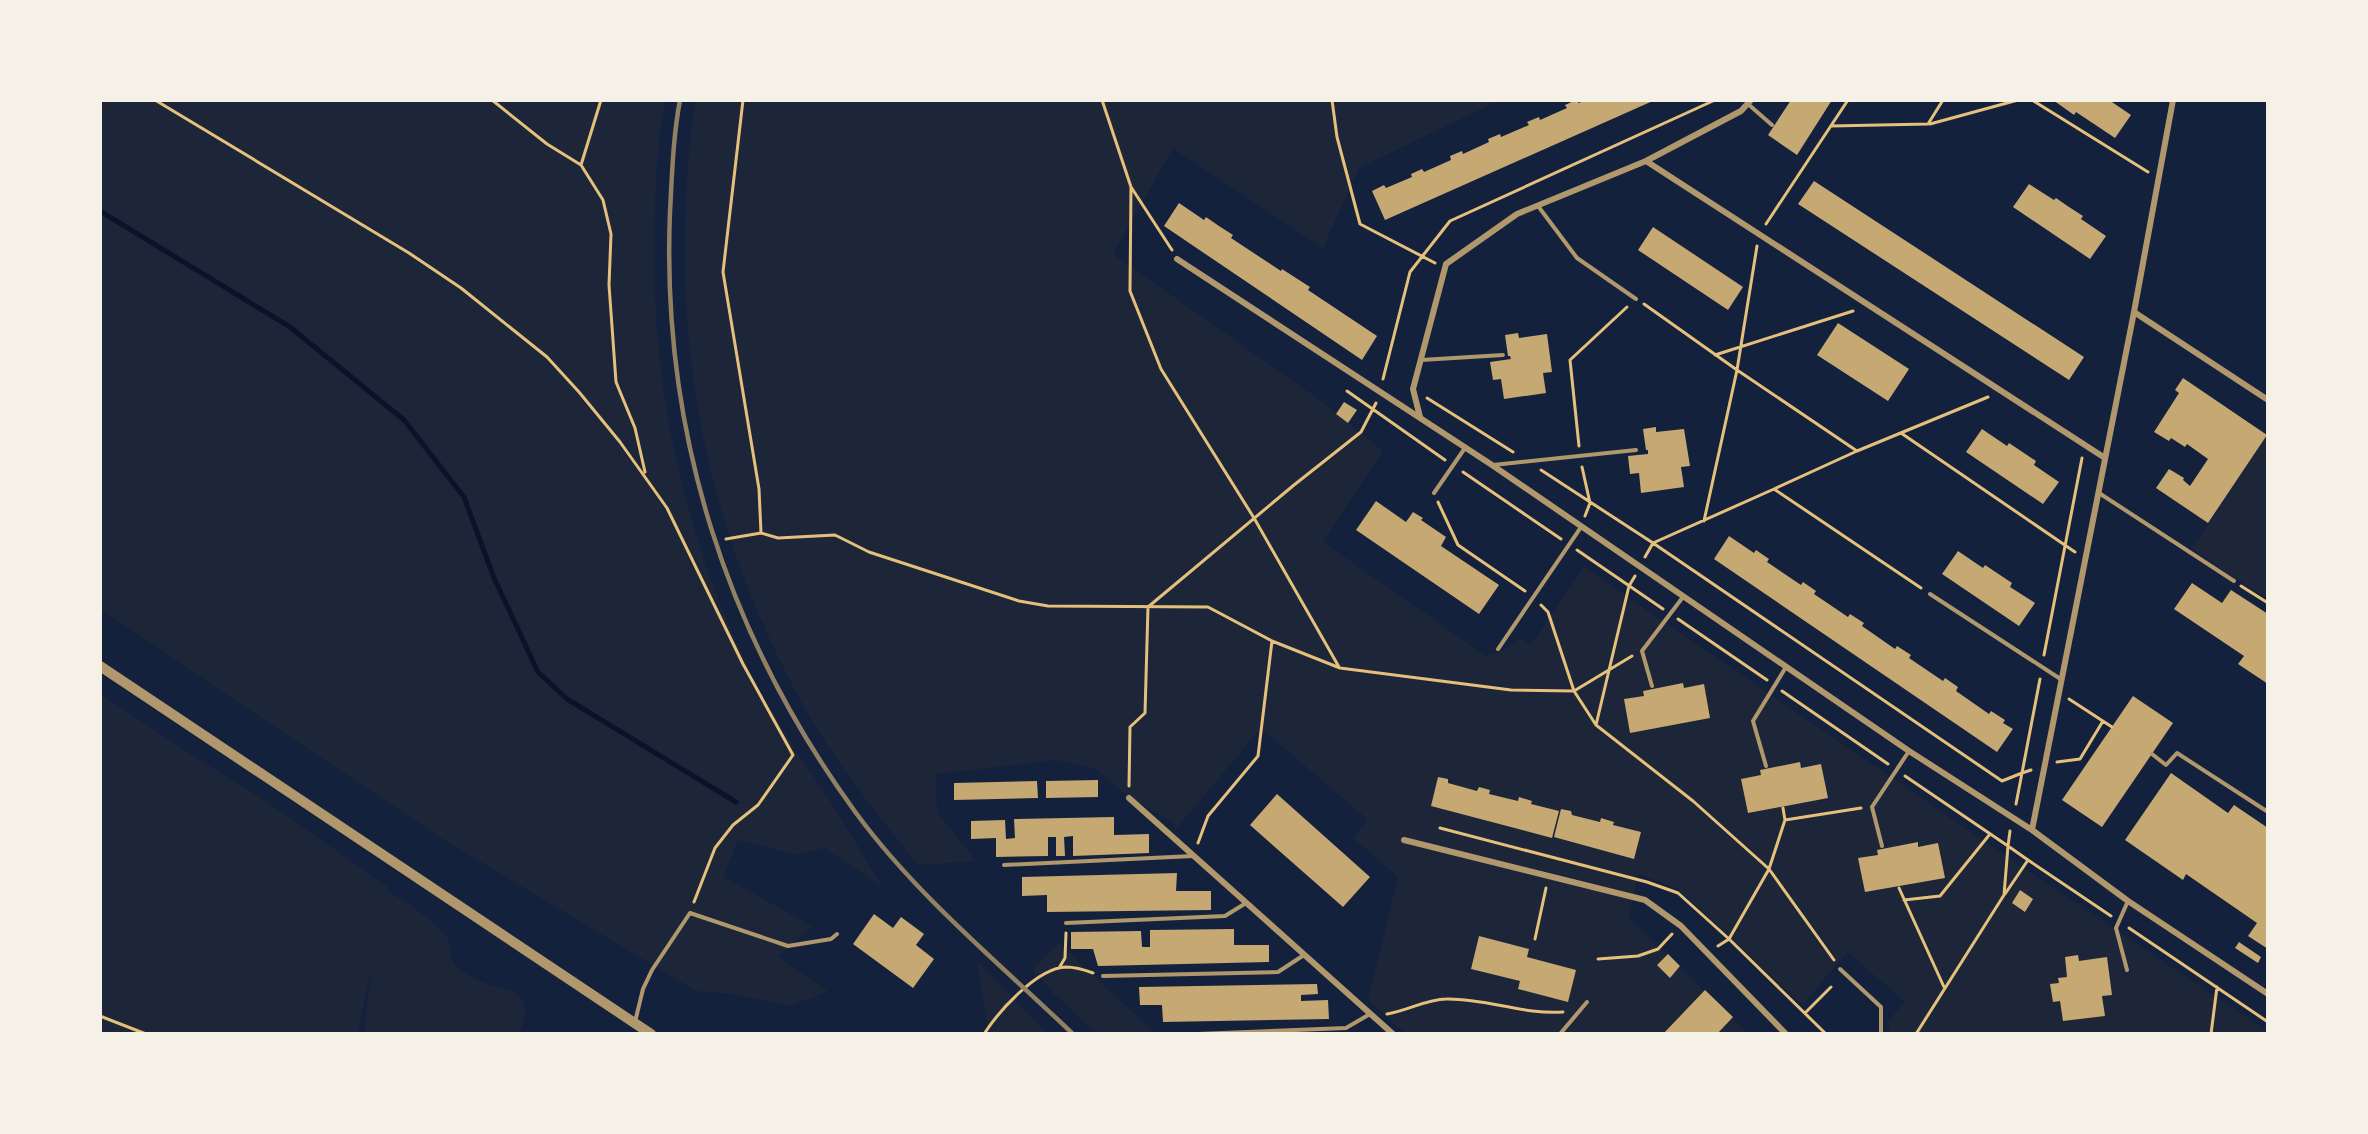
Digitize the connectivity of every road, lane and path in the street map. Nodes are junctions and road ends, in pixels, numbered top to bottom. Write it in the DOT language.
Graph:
graph roads {
  1 [pos="155,100"];
  2 [pos="492,100"];
  3 [pos="601,100"];
  4 [pos="742,100"];
  5 [pos="1102,100"];
  6 [pos="1332,100"];
  7 [pos="1848,100"];
  8 [pos="1943,100"];
  9 [pos="2018,100"];
  10 [pos="2032,100"];
  11 [pos="2173,100"];
  12 [pos="1749,102"];
  13 [pos="1928,124"];
  14 [pos="1772,125"];
  15 [pos="1831,126"];
  16 [pos="1646,161"];
  17 [pos="581,165"];
  18 [pos="2159,178"];
  19 [pos="1131,187"];
  20 [pos="1538,206"];
  21 [pos="1759,234"];
  22 [pos="1178,259"];
  23 [pos="1444,268"];
  24 [pos="1636,299"];
  25 [pos="1869,306"];
  26 [pos="2134,312"];
  27 [pos="1740,348"];
  28 [pos="1503,355"];
  29 [pos="1715,355"];
  30 [pos="1420,360"];
  31 [pos="1737,370"];
  32 [pos="1413,389"];
  33 [pos="1380,392"];
  34 [pos="2002,392"];
  35 [pos="2268,400"];
  36 [pos="1420,417"];
  37 [pos="1900,433"];
  38 [pos="2084,445"];
  39 [pos="1465,447"];
  40 [pos="1636,450"];
  41 [pos="1857,451"];
  42 [pos="1580,456"];
  43 [pos="2105,458"];
  44 [pos="1528,462"];
  45 [pos="1492,465"];
  46 [pos="645,475"];
  47 [pos="1774,489"];
  48 [pos="2099,492"];
  49 [pos="1434,493"];
  50 [pos="1590,503"];
  51 [pos="1254,518"];
  52 [pos="1704,520"];
  53 [pos="1582,526"];
  54 [pos="761,533"];
  55 [pos="726,539"];
  56 [pos="1653,543"];
  57 [pos="2065,546"];
  58 [pos="2086,560"];
  59 [pos="1640,566"];
  60 [pos="2234,581"];
  61 [pos="1930,594"];
  62 [pos="1684,596"];
  63 [pos="2268,603"];
  64 [pos="1148,607"];
  65 [pos="1272,641"];
  66 [pos="1498,649"];
  67 [pos="1642,651"];
  68 [pos="100,666"];
  69 [pos="1786,666"];
  70 [pos="2042,667"];
  71 [pos="1340,668"];
  72 [pos="1609,671"];
  73 [pos="2062,680"];
  74 [pos="1652,686"];
  75 [pos="2060,693"];
  76 [pos="2112,727"];
  77 [pos="1909,751"];
  78 [pos="2152,754"];
  79 [pos="1766,766"];
  80 [pos="1128,798"];
  81 [pos="1872,807"];
  82 [pos="1783,808"];
  83 [pos="2268,812"];
  84 [pos="1785,820"];
  85 [pos="1440,828"];
  86 [pos="2032,831"];
  87 [pos="1404,840"];
  88 [pos="1882,846"];
  89 [pos="1194,856"];
  90 [pos="2028,860"];
  91 [pos="1004,865"];
  92 [pos="1769,869"];
  93 [pos="1549,875"];
  94 [pos="1899,888"];
  95 [pos="1904,900"];
  96 [pos="2128,901"];
  97 [pos="1246,903"];
  98 [pos="690,913"];
  99 [pos="2119,921"];
  100 [pos="1066,923"];
  101 [pos="1680,926"];
  102 [pos="837,934"];
  103 [pos="1535,939"];
  104 [pos="1729,939"];
  105 [pos="1707,952"];
  106 [pos="1304,955"];
  107 [pos="1598,959"];
  108 [pos="1059,968"];
  109 [pos="1840,969"];
  110 [pos="2127,970"];
  111 [pos="1103,976"];
  112 [pos="1831,987"];
  113 [pos="1944,987"];
  114 [pos="2217,987"];
  115 [pos="2268,994"];
  116 [pos="1587,1002"];
  117 [pos="1580,1010"];
  118 [pos="1370,1013"];
  119 [pos="1805,1013"];
  120 [pos="100,1016"];
  121 [pos="635,1022"];
  122 [pos="2268,1022"];
  123 [pos="146,1034"];
  124 [pos="651,1034"];
  125 [pos="984,1034"];
  126 [pos="1198,1034"];
  127 [pos="1393,1034"];
  128 [pos="1560,1034"];
  129 [pos="1786,1034"];
  130 [pos="1826,1034"];
  131 [pos="1881,1034"];
  132 [pos="1916,1034"];
  133 [pos="2211,1034"];
  1 -- 46 [label="path"];
  2 -- 17 [label="path"];
  3 -- 17 [label="path"];
  4 -- 54 [label="path"];
  5 -- 19 [label="path"];
  6 -- 23 [label="path"];
  7 -- 15 [label="path"];
  8 -- 13 [label="path"];
  9 -- 13 [label="path"];
  10 -- 18 [label="path"];
  11 -- 18 [label="street"];
  12 -- 14 [label="lane"];
  12 -- 16 [label="street"];
  13 -- 15 [label="path"];
  15 -- 21 [label="path"];
  16 -- 20 [label="street"];
  16 -- 21 [label="street"];
  17 -- 46 [label="path"];
  18 -- 26 [label="street"];
  19 -- 22 [label="path"];
  19 -- 51 [label="path"];
  20 -- 23 [label="street"];
  20 -- 24 [label="lane"];
  21 -- 25 [label="street"];
  21 -- 27 [label="path"];
  22 -- 33 [label="street"];
  23 -- 30 [label="street"];
  24 -- 29 [label="path"];
  24 -- 42 [label="path"];
  25 -- 27 [label="path"];
  25 -- 34 [label="street"];
  26 -- 35 [label="street"];
  26 -- 43 [label="street"];
  27 -- 29 [label="path"];
  27 -- 31 [label="path"];
  28 -- 30 [label="lane"];
  29 -- 31 [label="path"];
  30 -- 32 [label="street"];
  31 -- 41 [label="path"];
  31 -- 52 [label="path"];
  32 -- 36 [label="street"];
  32 -- 44 [label="path"];
  33 -- 36 [label="street"];
  33 -- 51 [label="path"];
  34 -- 37 [label="path"];
  34 -- 38 [label="street"];
  36 -- 39 [label="street"];
  37 -- 41 [label="path"];
  37 -- 57 [label="path"];
  38 -- 43 [label="street"];
  38 -- 57 [label="path"];
  39 -- 45 [label="street"];
  39 -- 49 [label="lane"];
  40 -- 42 [label="lane"];
  41 -- 47 [label="path"];
  42 -- 44 [label="lane"];
  42 -- 50 [label="path"];
  43 -- 48 [label="street"];
  44 -- 45 [label="lane"];
  44 -- 50 [label="path"];
  45 -- 53 [label="street"];
  46 -- 98 [label="path"];
  47 -- 52 [label="path"];
  47 -- 61 [label="path"];
  48 -- 58 [label="street"];
  48 -- 60 [label="lane"];
  50 -- 53 [label="path"];
  50 -- 56 [label="path"];
  51 -- 64 [label="path"];
  51 -- 71 [label="path"];
  52 -- 56 [label="path"];
  53 -- 59 [label="street"];
  53 -- 66 [label="lane"];
  54 -- 55 [label="path"];
  54 -- 64 [label="path"];
  56 -- 59 [label="path"];
  56 -- 70 [label="path"];
  57 -- 58 [label="path"];
  57 -- 70 [label="path"];
  58 -- 73 [label="street"];
  59 -- 62 [label="street"];
  59 -- 72 [label="path"];
  60 -- 63 [label="path"];
  61 -- 70 [label="lane"];
  62 -- 67 [label="lane"];
  62 -- 69 [label="street"];
  64 -- 65 [label="path"];
  64 -- 80 [label="path"];
  65 -- 71 [label="path"];
  65 -- 89 [label="path"];
  67 -- 72 [label="path"];
  67 -- 74 [label="lane"];
  68 -- 121 [label="street"];
  69 -- 77 [label="street"];
  69 -- 79 [label="lane"];
  70 -- 73 [label="lane"];
  71 -- 72 [label="path"];
  72 -- 92 [label="path"];
  73 -- 75 [label="street"];
  75 -- 76 [label="path"];
  75 -- 86 [label="street"];
  77 -- 81 [label="lane"];
  77 -- 86 [label="street"];
  78 -- 83 [label="lane"];
  80 -- 89 [label="street"];
  81 -- 84 [label="path"];
  81 -- 88 [label="lane"];
  82 -- 84 [label="path"];
  84 -- 92 [label="path"];
  85 -- 104 [label="path"];
  86 -- 96 [label="street"];
  87 -- 93 [label="street"];
  89 -- 91 [label="lane"];
  89 -- 97 [label="street"];
  90 -- 99 [label="path"];
  92 -- 104 [label="path"];
  92 -- 109 [label="path"];
  93 -- 101 [label="street"];
  93 -- 103 [label="path"];
  94 -- 95 [label="path"];
  95 -- 113 [label="path"];
  95 -- 113 [label="path"];
  96 -- 99 [label="lane"];
  96 -- 115 [label="street"];
  97 -- 100 [label="lane"];
  97 -- 106 [label="street"];
  98 -- 102 [label="lane"];
  98 -- 121 [label="lane"];
  99 -- 110 [label="lane"];
  99 -- 114 [label="path"];
  100 -- 108 [label="path"];
  101 -- 105 [label="street"];
  101 -- 107 [label="path"];
  104 -- 105 [label="path"];
  104 -- 119 [label="path"];
  105 -- 129 [label="street"];
  106 -- 111 [label="lane"];
  106 -- 118 [label="street"];
  108 -- 111 [label="path"];
  108 -- 125 [label="path"];
  109 -- 131 [label="lane"];
  112 -- 119 [label="path"];
  113 -- 132 [label="path"];
  114 -- 122 [label="path"];
  114 -- 133 [label="path"];
  116 -- 117 [label="lane"];
  117 -- 118 [label="path"];
  117 -- 128 [label="lane"];
  118 -- 126 [label="lane"];
  118 -- 127 [label="street"];
  119 -- 130 [label="path"];
  120 -- 123 [label="path"];
  121 -- 124 [label="street"];
}
